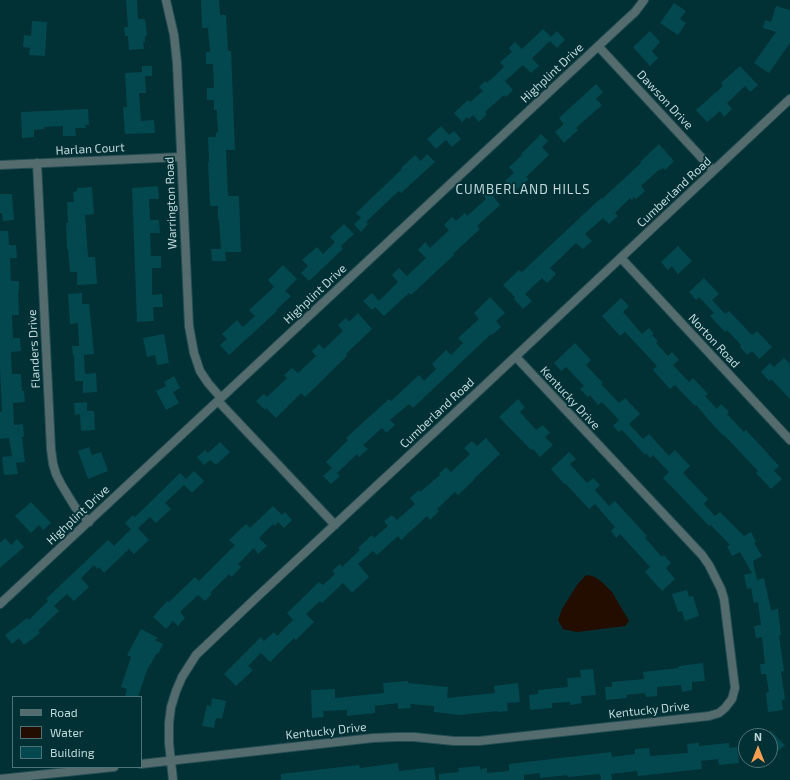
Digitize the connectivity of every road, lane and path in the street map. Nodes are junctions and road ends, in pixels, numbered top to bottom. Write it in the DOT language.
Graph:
graph roads {
  1 [pos="166,0"];
  2 [pos="644,0"];
  3 [pos="598,46"];
  4 [pos="790,99"];
  5 [pos="181,157"];
  6 [pos="37,163"];
  7 [pos="0,165"];
  8 [pos="714,170"];
  9 [pos="621,258"];
  10 [pos="516,357"];
  11 [pos="219,399"];
  12 [pos="790,440"];
  13 [pos="89,522"];
  14 [pos="335,525"];
  15 [pos="0,604"];
  16 [pos="171,761"];
  17 [pos="142,764"];
  18 [pos="104,768"];
  19 [pos="0,779"];
  20 [pos="173,780"];
  1 -- 5 [label="street, Warrington Road"];
  2 -- 3 [label="street, Highplint Drive"];
  3 -- 8 [label="street, Dawson Drive"];
  3 -- 11 [label="street, Highplint Drive"];
  4 -- 8 [label="street, Cumberland Road"];
  5 -- 6 [label="street, Harlan Court"];
  5 -- 11 [label="street, Warrington Road"];
  6 -- 7 [label="street, Harlan Court"];
  6 -- 13 [label="street, Flanders Drive"];
  8 -- 9 [label="street, Cumberland Road"];
  9 -- 10 [label="street, Cumberland Road"];
  9 -- 12 [label="street, Norton Road"];
  10 -- 14 [label="street, Cumberland Road"];
  10 -- 16 [label="street, Kentucky Drive"];
  11 -- 13 [label="street, Highplint Drive"];
  11 -- 14 [label="street, Warrington Road"];
  13 -- 15 [label="street, Highplint Drive"];
  14 -- 16 [label="street, Cumberland Road"];
  16 -- 17 [label="street, Kentucky Drive"];
  16 -- 20 [label="street, Cumberland Road"];
  18 -- 19 [label="street"];
}
